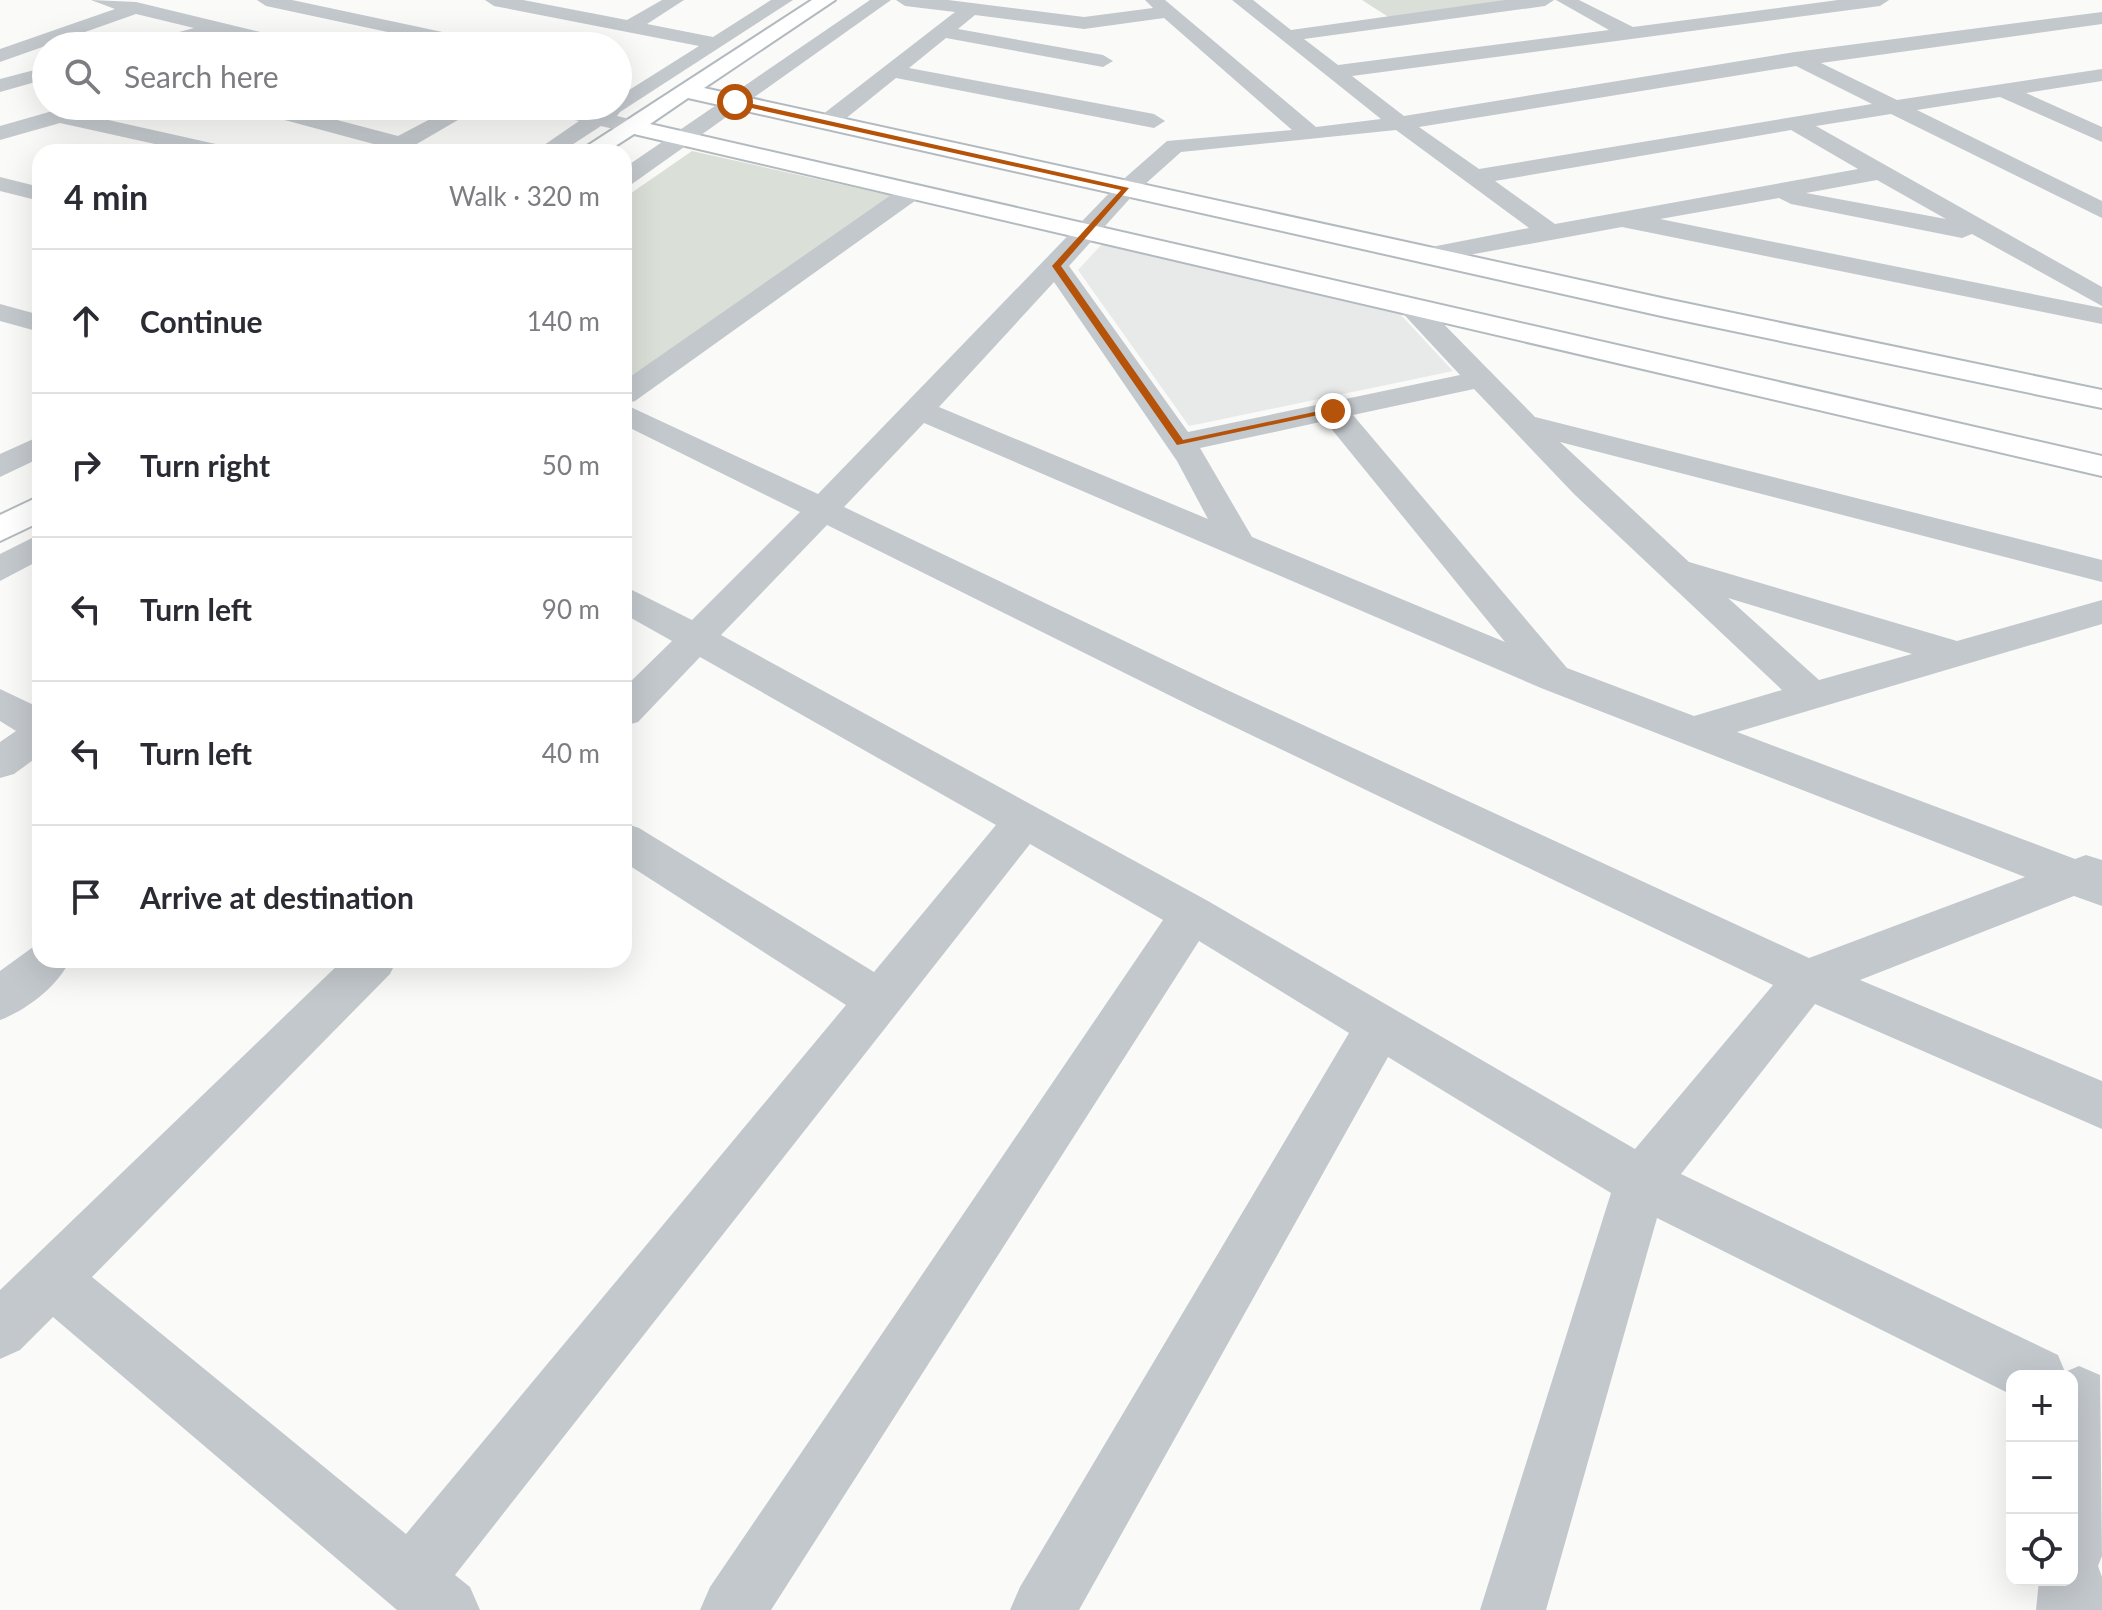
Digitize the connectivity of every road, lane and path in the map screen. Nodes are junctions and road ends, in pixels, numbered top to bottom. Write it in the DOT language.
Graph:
graph roads {
  1 [pos="100,0"];
  2 [pos="266,0"];
  3 [pos="494,0"];
  4 [pos="579,0"];
  5 [pos="675,0"];
  6 [pos="784,0"];
  7 [pos="825,0"];
  8 [pos="848,0"];
  9 [pos="882,0"];
  10 [pos="905,0"];
  11 [pos="1241,0"];
  12 [pos="1545,0"];
  13 [pos="1565,0"];
  14 [pos="1880,0"];
  15 [pos="291,2"];
  16 [pos="1812,4"];
  17 [pos="1161,6"];
  18 [pos="392,7"];
  19 [pos="1362,7"];
  20 [pos="1694,7"];
  21 [pos="136,8"];
  22 [pos="971,9"];
  23 [pos="556,12"];
  24 [pos="2102,18"];
  25 [pos="365,21"];
  26 [pos="1069,21"];
  27 [pos="1722,21"];
  28 [pos="1386,22"];
  29 [pos="630,26"];
  30 [pos="218,27"];
  31 [pos="68,32"];
  32 [pos="200,32"];
  33 [pos="238,32"];
  34 [pos="416,32"];
  35 [pos="942,32"];
  36 [pos="1630,33"];
  37 [pos="1747,34"];
  38 [pos="1287,36"];
  39 [pos="715,43"];
  40 [pos="32,45"];
  41 [pos="1773,47"];
  42 [pos="0,56"];
  43 [pos="1799,60"];
  44 [pos="892,71"];
  45 [pos="1335,72"];
  46 [pos="2102,75"];
  47 [pos="32,77"];
  48 [pos="632,80"];
  49 [pos="650,84"];
  50 [pos="0,86"];
  51 [pos="2003,91"];
  52 [pos="695,94"];
  53 [pos="1134,97"];
  54 [pos="735,102"];
  55 [pos="1895,107"];
  56 [pos="632,115"];
  57 [pos="46,120"];
  58 [pos="78,120"];
  59 [pos="233,120"];
  60 [pos="305,120"];
  61 [pos="445,120"];
  62 [pos="596,120"];
  63 [pos="604,120"];
  64 [pos="1154,121"];
  65 [pos="826,123"];
  66 [pos="1400,123"];
  67 [pos="1794,123"];
  68 [pos="627,124"];
  69 [pos="0,133"];
  70 [pos="1311,135"];
  71 [pos="2102,135"];
  72 [pos="682,139"];
  73 [pos="184,144"];
  74 [pos="381,144"];
  75 [pos="401,144"];
  76 [pos="558,144"];
  77 [pos="601,144"];
  78 [pos="1175,146"];
  79 [pos="1880,172"];
  80 [pos="632,173"];
  81 [pos="1475,177"];
  82 [pos="0,184"];
  83 [pos="1126,189"];
  84 [pos="32,192"];
  85 [pos="910,193"];
  86 [pos="1767,193"];
  87 [pos="2102,211"];
  88 [pos="1621,219"];
  89 [pos="1550,232"];
  90 [pos="1086,233"];
  91 [pos="1994,237"];
  92 [pos="1425,255"];
  93 [pos="1056,266"];
  94 [pos="2102,298"];
  95 [pos="1411,307"];
  96 [pos="2102,316"];
  97 [pos="1481,379"];
  98 [pos="632,389"];
  99 [pos="2098,396"];
  100 [pos="920,410"];
  101 [pos="1333,411"];
  102 [pos="632,417"];
  103 [pos="1523,423"];
  104 [pos="1181,443"];
  105 [pos="32,449"];
  106 [pos="2102,466"];
  107 [pos="0,467"];
  108 [pos="32,484"];
  109 [pos="0,502"];
  110 [pos="822,510"];
  111 [pos="32,512"];
  112 [pos="0,530"];
  113 [pos="1240,546"];
  114 [pos="32,550"];
  115 [pos="0,570"];
  116 [pos="1676,570"];
  117 [pos="2102,571"];
  118 [pos="632,602"];
  119 [pos="2102,612"];
  120 [pos="698,639"];
  121 [pos="1956,654"];
  122 [pos="1555,678"];
  123 [pos="1812,696"];
  124 [pos="0,703"];
  125 [pos="632,704"];
  126 [pos="32,721"];
  127 [pos="1691,731"];
  128 [pos="32,740"];
  129 [pos="0,763"];
  130 [pos="1025,820"];
  131 [pos="632,845"];
  132 [pos="2092,878"];
  133 [pos="1192,914"];
  134 [pos="37,968"];
  135 [pos="366,968"];
  136 [pos="1807,979"];
  137 [pos="0,999"];
  138 [pos="879,1001"];
  139 [pos="1378,1028"];
  140 [pos="2102,1105"];
  141 [pos="1641,1182"];
  142 [pos="51,1279"];
  143 [pos="0,1330"];
  144 [pos="2025,1370"];
  145 [pos="2072,1442"];
  146 [pos="2072,1514"];
  147 [pos="2071,1586"];
  148 [pos="429,1595"];
  149 [pos="733,1610"];
  150 [pos="1043,1610"];
  151 [pos="1513,1610"];
  152 [pos="2069,1610"];
  1 -- 21 [label="street"];
  2 -- 15 [label="street"];
  3 -- 23 [label="street"];
  4 -- 23 [label="street"];
  5 -- 29 [label="street"];
  6 -- 39 [label="street"];
  7 -- 52 [label="street"];
  8 -- 52 [label="street"];
  9 -- 54 [label="street"];
  10 -- 22 [label="street"];
  11 -- 38 [label="street"];
  12 -- 28 [label="street"];
  13 -- 36 [label="street"];
  14 -- 16 [label="street"];
  15 -- 25 [label="street"];
  15 -- 30 [label="street"];
  16 -- 27 [label="street"];
  17 -- 26 [label="street"];
  17 -- 70 [label="street"];
  18 -- 25 [label="street"];
  19 -- 28 [label="street"];
  20 -- 27 [label="street"];
  21 -- 30 [label="street"];
  21 -- 31 [label="street"];
  22 -- 26 [label="street"];
  22 -- 35 [label="street"];
  23 -- 29 [label="street"];
  24 -- 43 [label="street"];
  25 -- 34 [label="street"];
  26 -- 35 [label="street"];
  27 -- 36 [label="street"];
  27 -- 37 [label="street"];
  28 -- 38 [label="street"];
  29 -- 39 [label="street"];
  30 -- 32 [label="street"];
  30 -- 33 [label="street"];
  35 -- 44 [label="street"];
  36 -- 45 [label="street"];
  38 -- 45 [label="street"];
  39 -- 49 [label="street"];
  40 -- 42 [label="street"];
  41 -- 43 [label="street"];
  43 -- 55 [label="street"];
  43 -- 66 [label="street"];
  44 -- 64 [label="street"];
  44 -- 65 [label="street"];
  45 -- 66 [label="street"];
  46 -- 51 [label="street"];
  47 -- 50 [label="street"];
  48 -- 49 [label="street"];
  49 -- 52 [label="street"];
  49 -- 56 [label="street"];
  51 -- 55 [label="street"];
  51 -- 71 [label="street"];
  52 -- 54 [label="street"];
  52 -- 68 [label="street"];
  53 -- 64 [label="street"];
  54 -- 65 [label="street"];
  54 -- 72 [label="street"];
  55 -- 67 [label="street"];
  55 -- 87 [label="street"];
  57 -- 69 [label="street"];
  58 -- 73 [label="street"];
  59 -- 73 [label="street"];
  60 -- 74 [label="street"];
  61 -- 75 [label="street"];
  62 -- 76 [label="street"];
  63 -- 68 [label="street"];
  64 -- 78 [label="street"];
  65 -- 83 [label="street"];
  66 -- 70 [label="street"];
  66 -- 81 [label="street"];
  67 -- 79 [label="street"];
  67 -- 81 [label="street"];
  68 -- 72 [label="street"];
  68 -- 77 [label="street"];
  70 -- 78 [label="street"];
  72 -- 80 [label="street"];
  72 -- 85 [label="street"];
  78 -- 83 [label="street"];
  79 -- 86 [label="street"];
  79 -- 91 [label="street"];
  81 -- 89 [label="street"];
  82 -- 84 [label="street"];
  83 -- 90 [label="street"];
  83 -- 92 [label="street"];
  85 -- 90 [label="street"];
  85 -- 98 [label="street"];
  86 -- 88 [label="street"];
  86 -- 91 [label="street"];
  88 -- 89 [label="street"];
  88 -- 96 [label="street"];
  89 -- 92 [label="street"];
  90 -- 93 [label="street"];
  90 -- 95 [label="street"];
  91 -- 94 [label="street"];
  92 -- 99 [label="street"];
  93 -- 100 [label="street"];
  93 -- 104 [label="street"];
  95 -- 97 [label="street"];
  95 -- 106 [label="street"];
  97 -- 101 [label="street"];
  97 -- 103 [label="street"];
  100 -- 110 [label="street"];
  100 -- 113 [label="street"];
  101 -- 104 [label="street"];
  101 -- 122 [label="street"];
  102 -- 110 [label="street"];
  103 -- 116 [label="street"];
  103 -- 117 [label="street"];
  104 -- 113 [label="street"];
  105 -- 107 [label="street"];
  108 -- 109 [label="street"];
  110 -- 120 [label="street"];
  110 -- 136 [label="street"];
  111 -- 112 [label="street"];
  113 -- 122 [label="street"];
  114 -- 115 [label="street"];
  116 -- 121 [label="street"];
  116 -- 123 [label="street"];
  118 -- 120 [label="street"];
  119 -- 121 [label="street"];
  120 -- 125 [label="street"];
  120 -- 130 [label="street"];
  121 -- 123 [label="street"];
  122 -- 127 [label="street"];
  123 -- 127 [label="street"];
  124 -- 126 [label="street"];
  127 -- 132 [label="street"];
  128 -- 129 [label="street"];
  130 -- 133 [label="street"];
  130 -- 138 [label="street"];
  131 -- 138 [label="street"];
  132 -- 136 [label="street"];
  133 -- 139 [label="street"];
  133 -- 149 [label="street"];
  134 -- 137 [label="street"];
  135 -- 142 [label="street"];
  136 -- 140 [label="street"];
  136 -- 141 [label="street"];
  138 -- 148 [label="street"];
  139 -- 141 [label="street"];
  139 -- 150 [label="street"];
  141 -- 144 [label="street"];
  141 -- 151 [label="street"];
  142 -- 143 [label="street"];
  142 -- 148 [label="street"];
  145 -- 146 [label="street"];
  147 -- 152 [label="street"];
}
